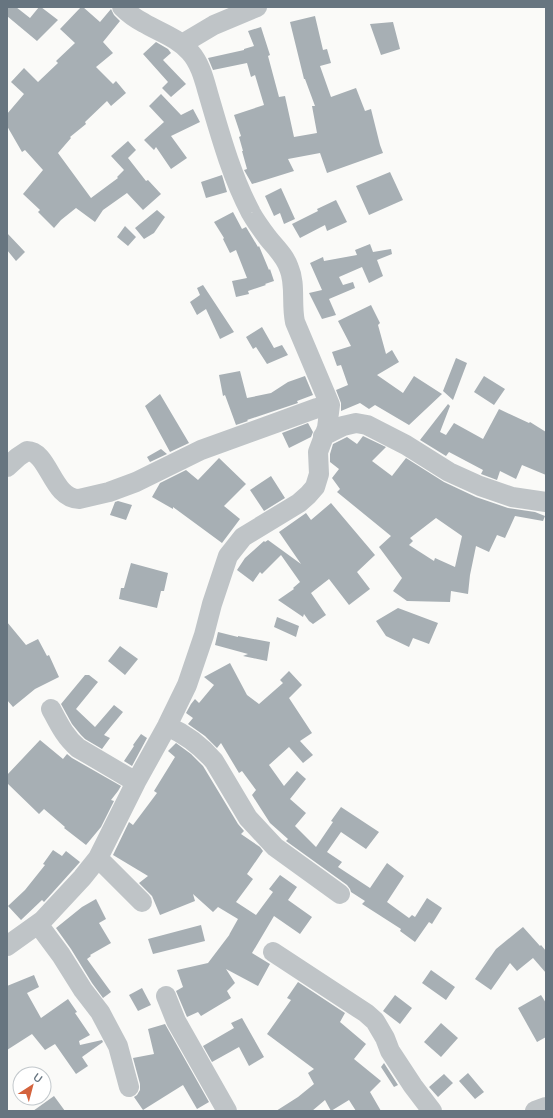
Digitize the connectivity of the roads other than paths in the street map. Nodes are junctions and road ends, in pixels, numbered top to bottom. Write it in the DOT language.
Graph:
graph roads {
  1 [pos="122,7"];
  2 [pos="257,7"];
  3 [pos="182,44"];
  4 [pos="330,405"];
  5 [pos="323,436"];
  6 [pos="7,467"];
  7 [pos="546,502"];
  8 [pos="51,709"];
  9 [pos="167,726"];
  10 [pos="136,782"];
  11 [pos="98,858"];
  12 [pos="340,894"];
  13 [pos="142,902"];
  14 [pos="38,924"];
  15 [pos="7,946"];
  16 [pos="273,952"];
  17 [pos="166,996"];
  18 [pos="129,1087"];
  19 [pos="546,1107"];
  20 [pos="227,1111"];
  21 [pos="432,1111"];
  22 [pos="535,1111"];
  1 -- 3 [label="street"];
  2 -- 3 [label="street"];
  3 -- 4 [label="street"];
  4 -- 5 [label="street"];
  4 -- 6 [label="street"];
  5 -- 7 [label="street"];
  5 -- 9 [label="street"];
  8 -- 10 [label="street"];
  9 -- 10 [label="street"];
  9 -- 12 [label="street"];
  10 -- 11 [label="street"];
  11 -- 13 [label="street"];
  11 -- 14 [label="street"];
  14 -- 15 [label="street"];
  14 -- 18 [label="street"];
  16 -- 21 [label="street"];
  17 -- 20 [label="street"];
  19 -- 22 [label="street"];
}
